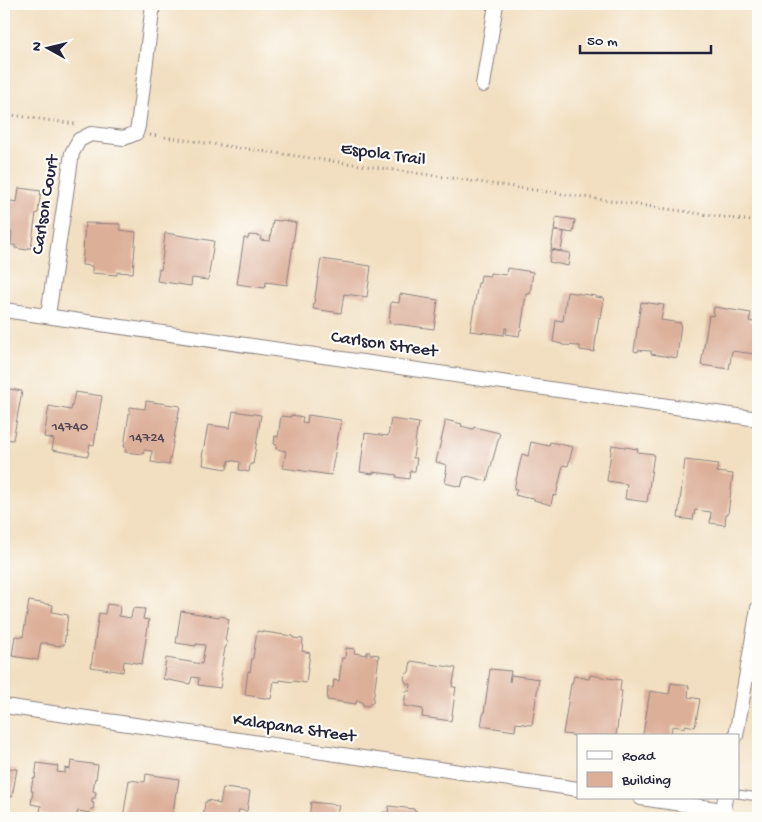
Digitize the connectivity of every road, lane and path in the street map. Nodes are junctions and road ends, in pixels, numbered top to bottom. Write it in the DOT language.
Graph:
graph roads {
  1 [pos="154,4"];
  2 [pos="496,4"];
  3 [pos="483,85"];
  4 [pos="4,114"];
  5 [pos="79,125"];
  6 [pos="136,133"];
  7 [pos="758,222"];
  8 [pos="4,310"];
  9 [pos="48,315"];
  10 [pos="758,419"];
  11 [pos="758,608"];
  12 [pos="4,706"];
  13 [pos="736,734"];
  14 [pos="577,789"];
  15 [pos="740,794"];
  16 [pos="758,798"];
  17 [pos="656,800"];
  18 [pos="723,809"];
  1 -- 6 [label="street"];
  2 -- 3 [label="street"];
  4 -- 5 [label="path"];
  6 -- 7 [label="path, Espola Trail"];
  6 -- 9 [label="street, Carlson Court"];
  8 -- 9 [label="street, Carlson Street"];
  9 -- 10 [label="street, Carlson Street"];
  11 -- 13 [label="street"];
  12 -- 14 [label="street, Kalapana Street"];
  15 -- 16 [label="lane"];
  17 -- 18 [label="street"];
}
